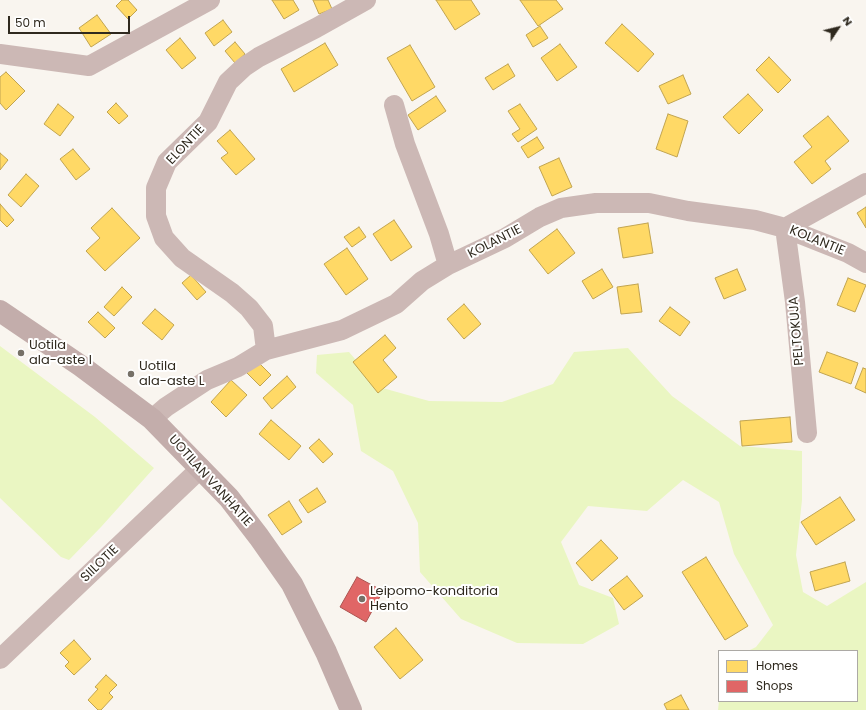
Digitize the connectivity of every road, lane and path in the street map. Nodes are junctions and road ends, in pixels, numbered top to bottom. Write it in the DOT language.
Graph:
graph roads {
  1 [pos="210,0"];
  2 [pos="366,0"];
  3 [pos="0,54"];
  4 [pos="394,105"];
  5 [pos="866,183"];
  6 [pos="785,228"];
  7 [pos="866,263"];
  8 [pos="448,265"];
  9 [pos="0,311"];
  10 [pos="266,350"];
  11 [pos="152,419"];
  12 [pos="807,433"];
  13 [pos="201,468"];
  14 [pos="0,659"];
  15 [pos="351,710"];
  1 -- 3 [label="street"];
  2 -- 10 [label="street, ELONTIE"];
  4 -- 8 [label="street"];
  5 -- 6 [label="street"];
  6 -- 7 [label="street, KOLANTIE"];
  6 -- 8 [label="street, KOLANTIE"];
  6 -- 12 [label="street, PELTOKUJA"];
  8 -- 10 [label="street, KOLANTIE"];
  9 -- 11 [label="main road, UOTILAN VANHATIE"];
  10 -- 11 [label="street, KOLANTIE"];
  11 -- 13 [label="main road, UOTILAN VANHATIE"];
  13 -- 14 [label="street, SIILOTIE"];
  13 -- 15 [label="main road, UOTILAN VANHATIE"];
}
